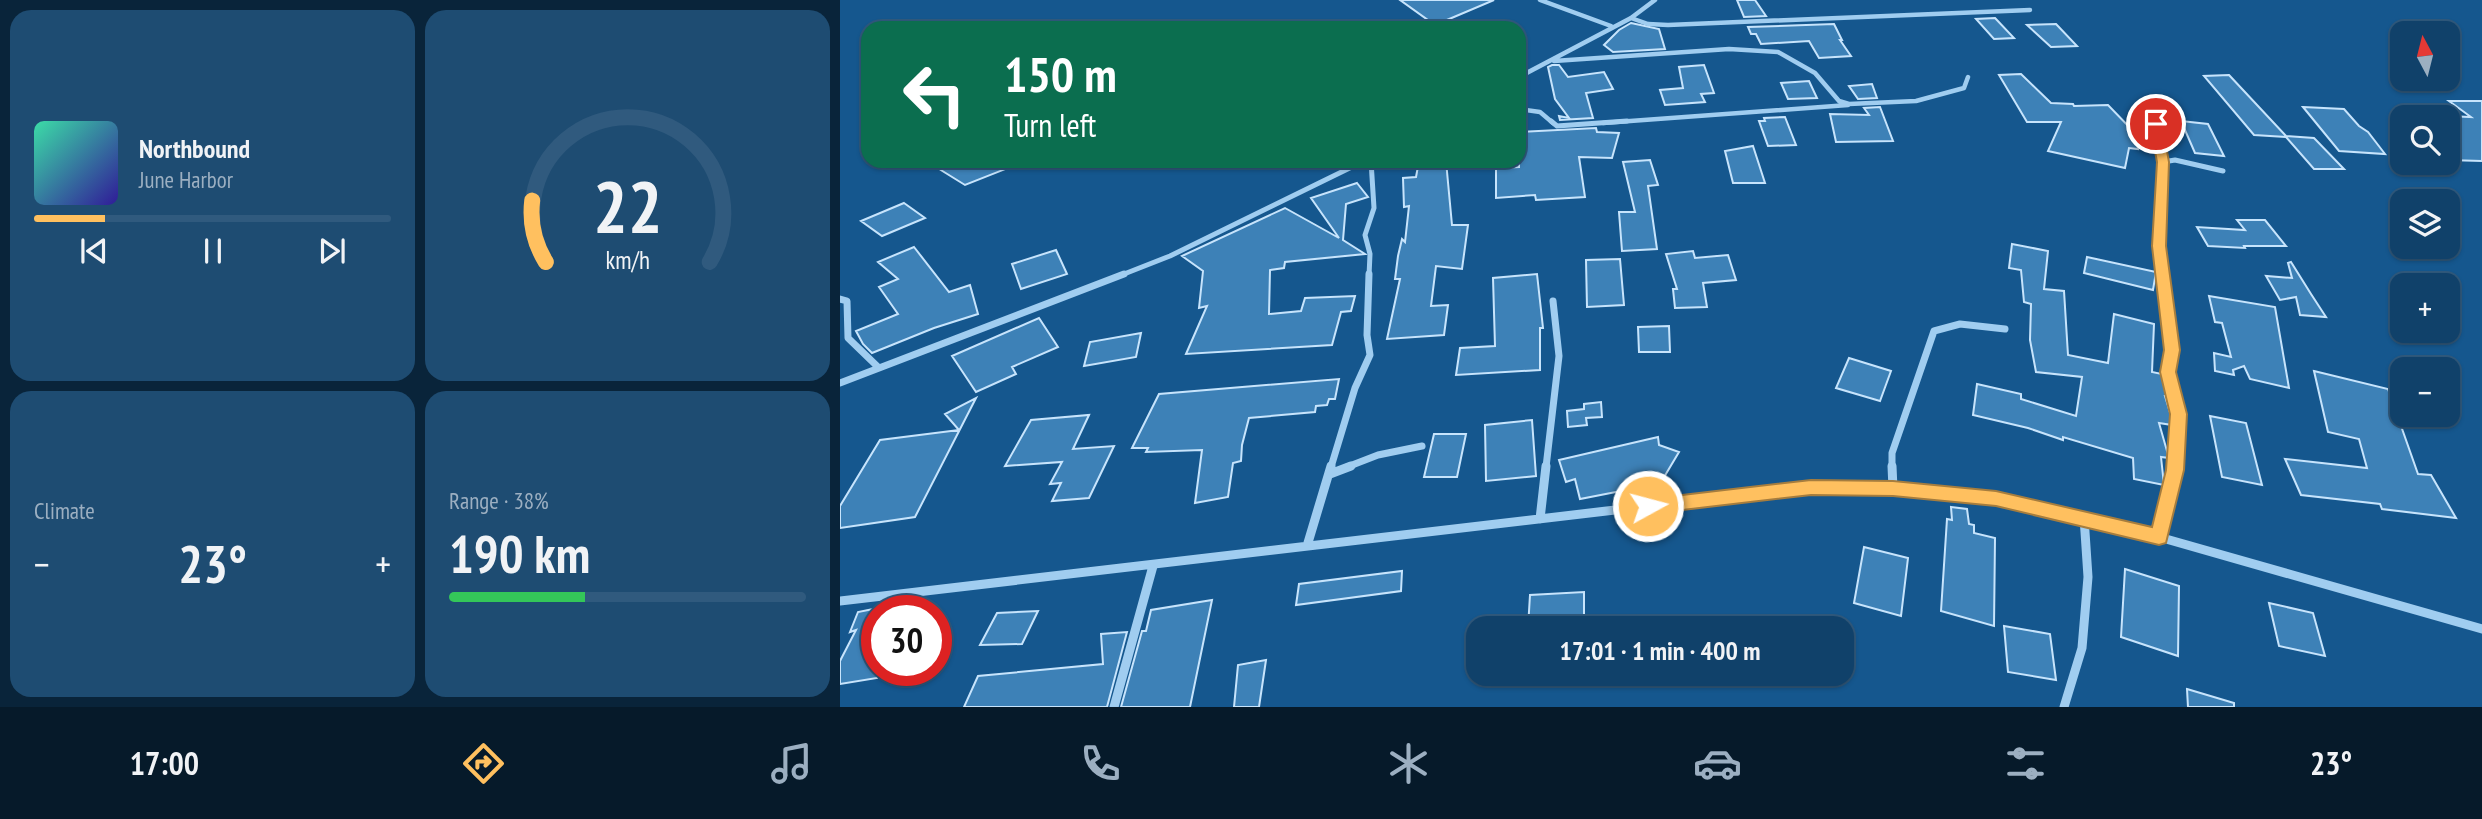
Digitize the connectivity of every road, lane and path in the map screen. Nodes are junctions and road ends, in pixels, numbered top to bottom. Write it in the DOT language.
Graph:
graph roads {
  1 [pos="1540,0"];
  2 [pos="1656,0"];
  3 [pos="2030,10"];
  4 [pos="1631,18"];
  5 [pos="1611,26"];
  6 [pos="1554,61"];
  7 [pos="1526,74"];
  8 [pos="1968,77"];
  9 [pos="1849,104"];
  10 [pos="1526,110"];
  11 [pos="2156,124"];
  12 [pos="2163,162"];
  13 [pos="1350,168"];
  14 [pos="1371,168"];
  15 [pos="2223,171"];
  16 [pos="840,299"];
  17 [pos="1553,302"];
  18 [pos="2005,329"];
  19 [pos="877,367"];
  20 [pos="840,383"];
  21 [pos="1422,446"];
  22 [pos="1330,474"];
  23 [pos="1893,489"];
  24 [pos="2084,517"];
  25 [pos="1540,519"];
  26 [pos="2159,537"];
  27 [pos="1307,546"];
  28 [pos="1153,566"];
  29 [pos="840,601"];
  30 [pos="2482,629"];
  31 [pos="1114,707"];
  32 [pos="2064,707"];
  1 -- 5 [label="street"];
  2 -- 4 [label="street"];
  3 -- 4 [label="street"];
  4 -- 5 [label="street"];
  5 -- 6 [label="street"];
  6 -- 7 [label="street"];
  6 -- 9 [label="street"];
  8 -- 9 [label="street"];
  9 -- 10 [label="street"];
  11 -- 12 [label="street"];
  12 -- 15 [label="street"];
  12 -- 26 [label="street"];
  13 -- 19 [label="street"];
  14 -- 22 [label="street"];
  16 -- 19 [label="street"];
  17 -- 25 [label="street"];
  18 -- 23 [label="street"];
  19 -- 20 [label="street"];
  21 -- 22 [label="street"];
  22 -- 27 [label="street"];
  23 -- 24 [label="street"];
  23 -- 25 [label="street"];
  24 -- 26 [label="street"];
  24 -- 32 [label="street"];
  25 -- 27 [label="street"];
  26 -- 30 [label="street"];
  27 -- 28 [label="street"];
  28 -- 29 [label="street"];
  28 -- 31 [label="street"];
}
